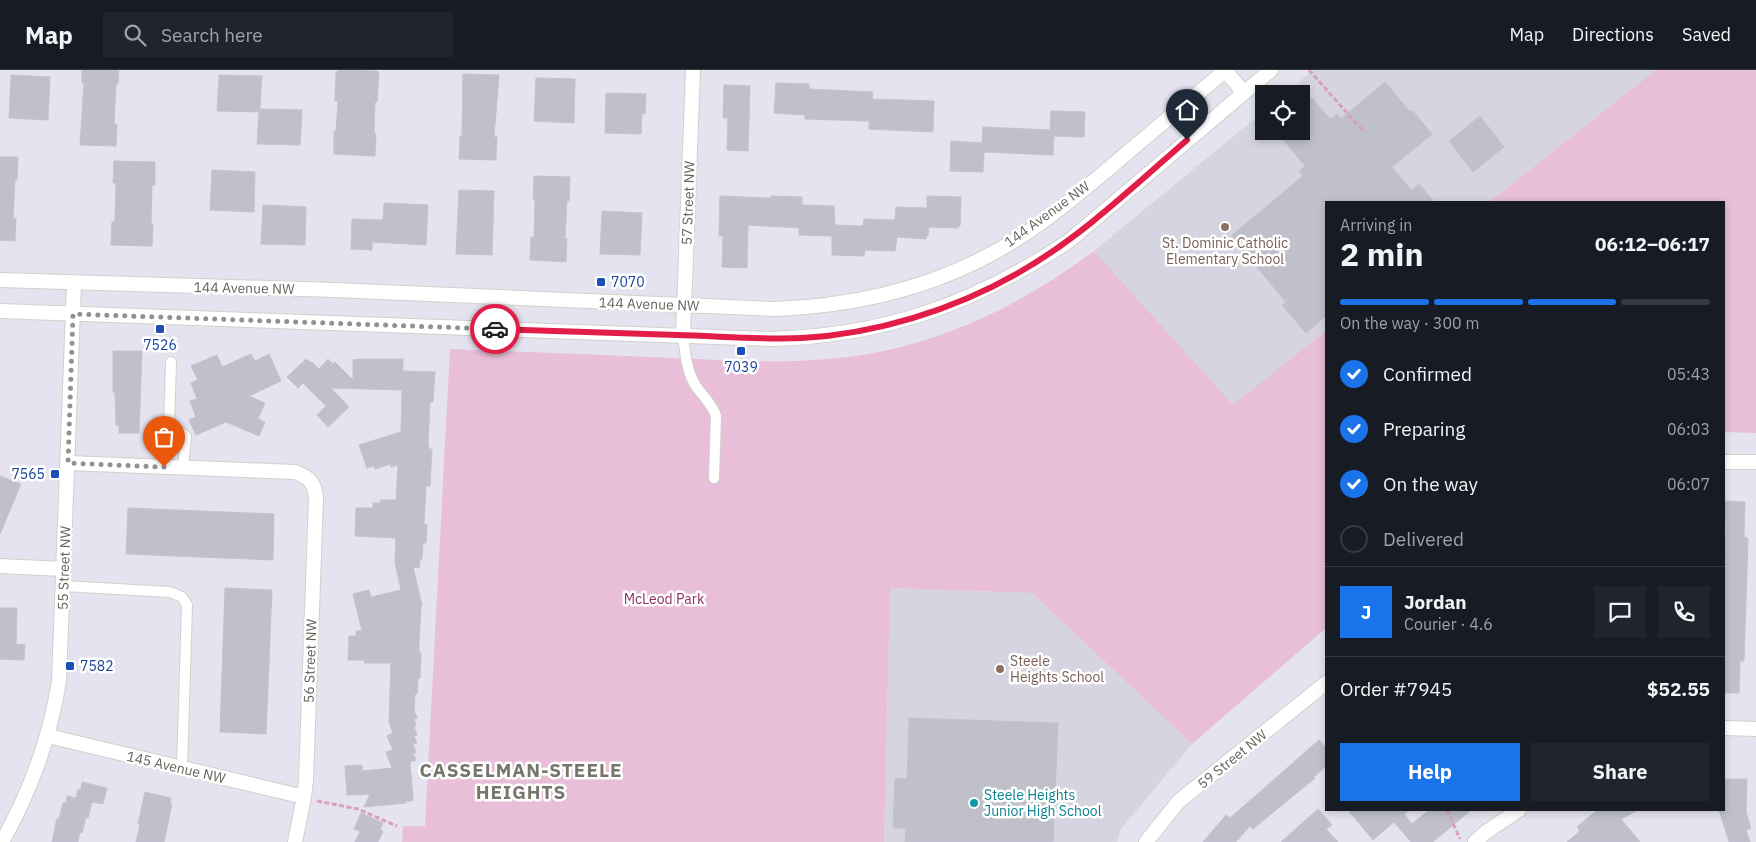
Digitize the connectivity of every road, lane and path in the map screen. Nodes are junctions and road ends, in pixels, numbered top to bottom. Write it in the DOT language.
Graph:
graph roads {
  1 [pos="693,70"];
  2 [pos="1225,70"];
  3 [pos="1271,70"];
  4 [pos="1309,70"];
  5 [pos="1244,93"];
  6 [pos="1364,132"];
  7 [pos="0,280"];
  8 [pos="74,282"];
  9 [pos="684,305"];
  10 [pos="0,311"];
  11 [pos="73,314"];
  12 [pos="683,335"];
  13 [pos="171,362"];
  14 [pos="1725,462"];
  15 [pos="1756,462"];
  16 [pos="68,463"];
  17 [pos="183,468"];
  18 [pos="714,478"];
  19 [pos="0,566"];
  20 [pos="63,569"];
  21 [pos="63,586"];
  22 [pos="1325,684"];
  23 [pos="1725,728"];
  24 [pos="1756,729"];
  25 [pos="48,736"];
  26 [pos="182,768"];
  27 [pos="304,797"];
  28 [pos="1447,811"];
  29 [pos="1518,811"];
  30 [pos="397,826"];
  31 [pos="1490,837"];
  32 [pos="2,842"];
  33 [pos="296,842"];
  34 [pos="1146,842"];
  35 [pos="1461,842"];
  36 [pos="1475,842"];
  1 -- 9 [label="street, 57 Street NW"];
  2 -- 5 [label="street"];
  2 -- 9 [label="street, 144 Avenue NW"];
  3 -- 5 [label="street"];
  4 -- 6 [label="path"];
  5 -- 12 [label="street"];
  7 -- 8 [label="street, 144 Avenue NW"];
  8 -- 9 [label="street, 144 Avenue NW"];
  8 -- 11 [label="street, 55 Street NW"];
  9 -- 12 [label="street, 57 Street NW"];
  10 -- 11 [label="street"];
  11 -- 12 [label="street"];
  11 -- 16 [label="street, 55 Street NW"];
  12 -- 18 [label="lane"];
  13 -- 17 [label="lane"];
  14 -- 15 [label="street"];
  16 -- 17 [label="street"];
  16 -- 20 [label="street, 55 Street NW"];
  17 -- 27 [label="street, 56 Street NW"];
  19 -- 20 [label="street"];
  20 -- 21 [label="street, 55 Street NW"];
  21 -- 25 [label="street, 55 Street NW"];
  21 -- 26 [label="lane"];
  22 -- 34 [label="street, 59 Street NW"];
  23 -- 24 [label="street"];
  25 -- 26 [label="street, 145 Avenue NW"];
  25 -- 32 [label="street, 55 Street NW"];
  26 -- 27 [label="street, 145 Avenue NW"];
  27 -- 30 [label="path"];
  27 -- 33 [label="street, 56 Street NW"];
  28 -- 35 [label="path"];
  29 -- 31 [label="street"];
  31 -- 36 [label="street"];
}
